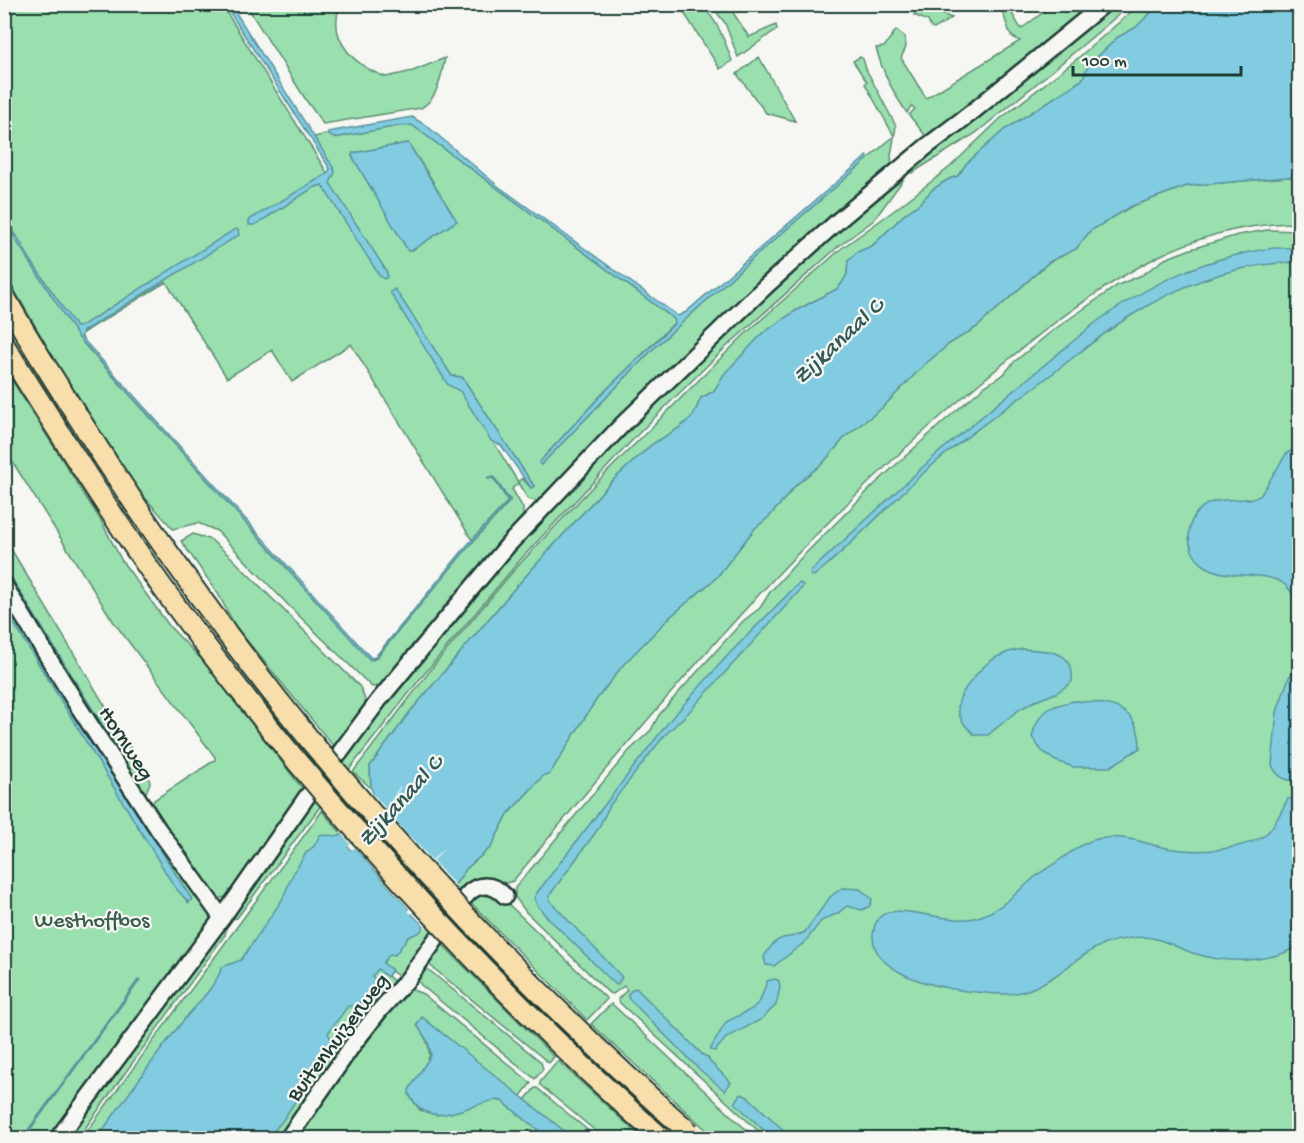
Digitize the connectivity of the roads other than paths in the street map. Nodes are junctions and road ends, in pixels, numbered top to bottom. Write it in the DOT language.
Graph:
graph roads {
  1 [pos="1104,4"];
  2 [pos="4,296"];
  3 [pos="4,345"];
  4 [pos="4,585"];
  5 [pos="339,754"];
  6 [pos="308,795"];
  7 [pos="505,896"];
  8 [pos="465,897"];
  9 [pos="222,918"];
  10 [pos="436,939"];
  11 [pos="693,1136"];
  12 [pos="58,1138"];
  13 [pos="288,1138"];
  14 [pos="661,1138"];
  1 -- 5 [label="street"];
  2 -- 11 [label="highway, bridge"];
  3 -- 14 [label="highway, bridge"];
  4 -- 9 [label="street, Hornweg"];
  6 -- 9 [label="street"];
  7 -- 8 [label="street"];
  9 -- 12 [label="street"];
  10 -- 13 [label="street, Buitenhuizerweg"];
}
